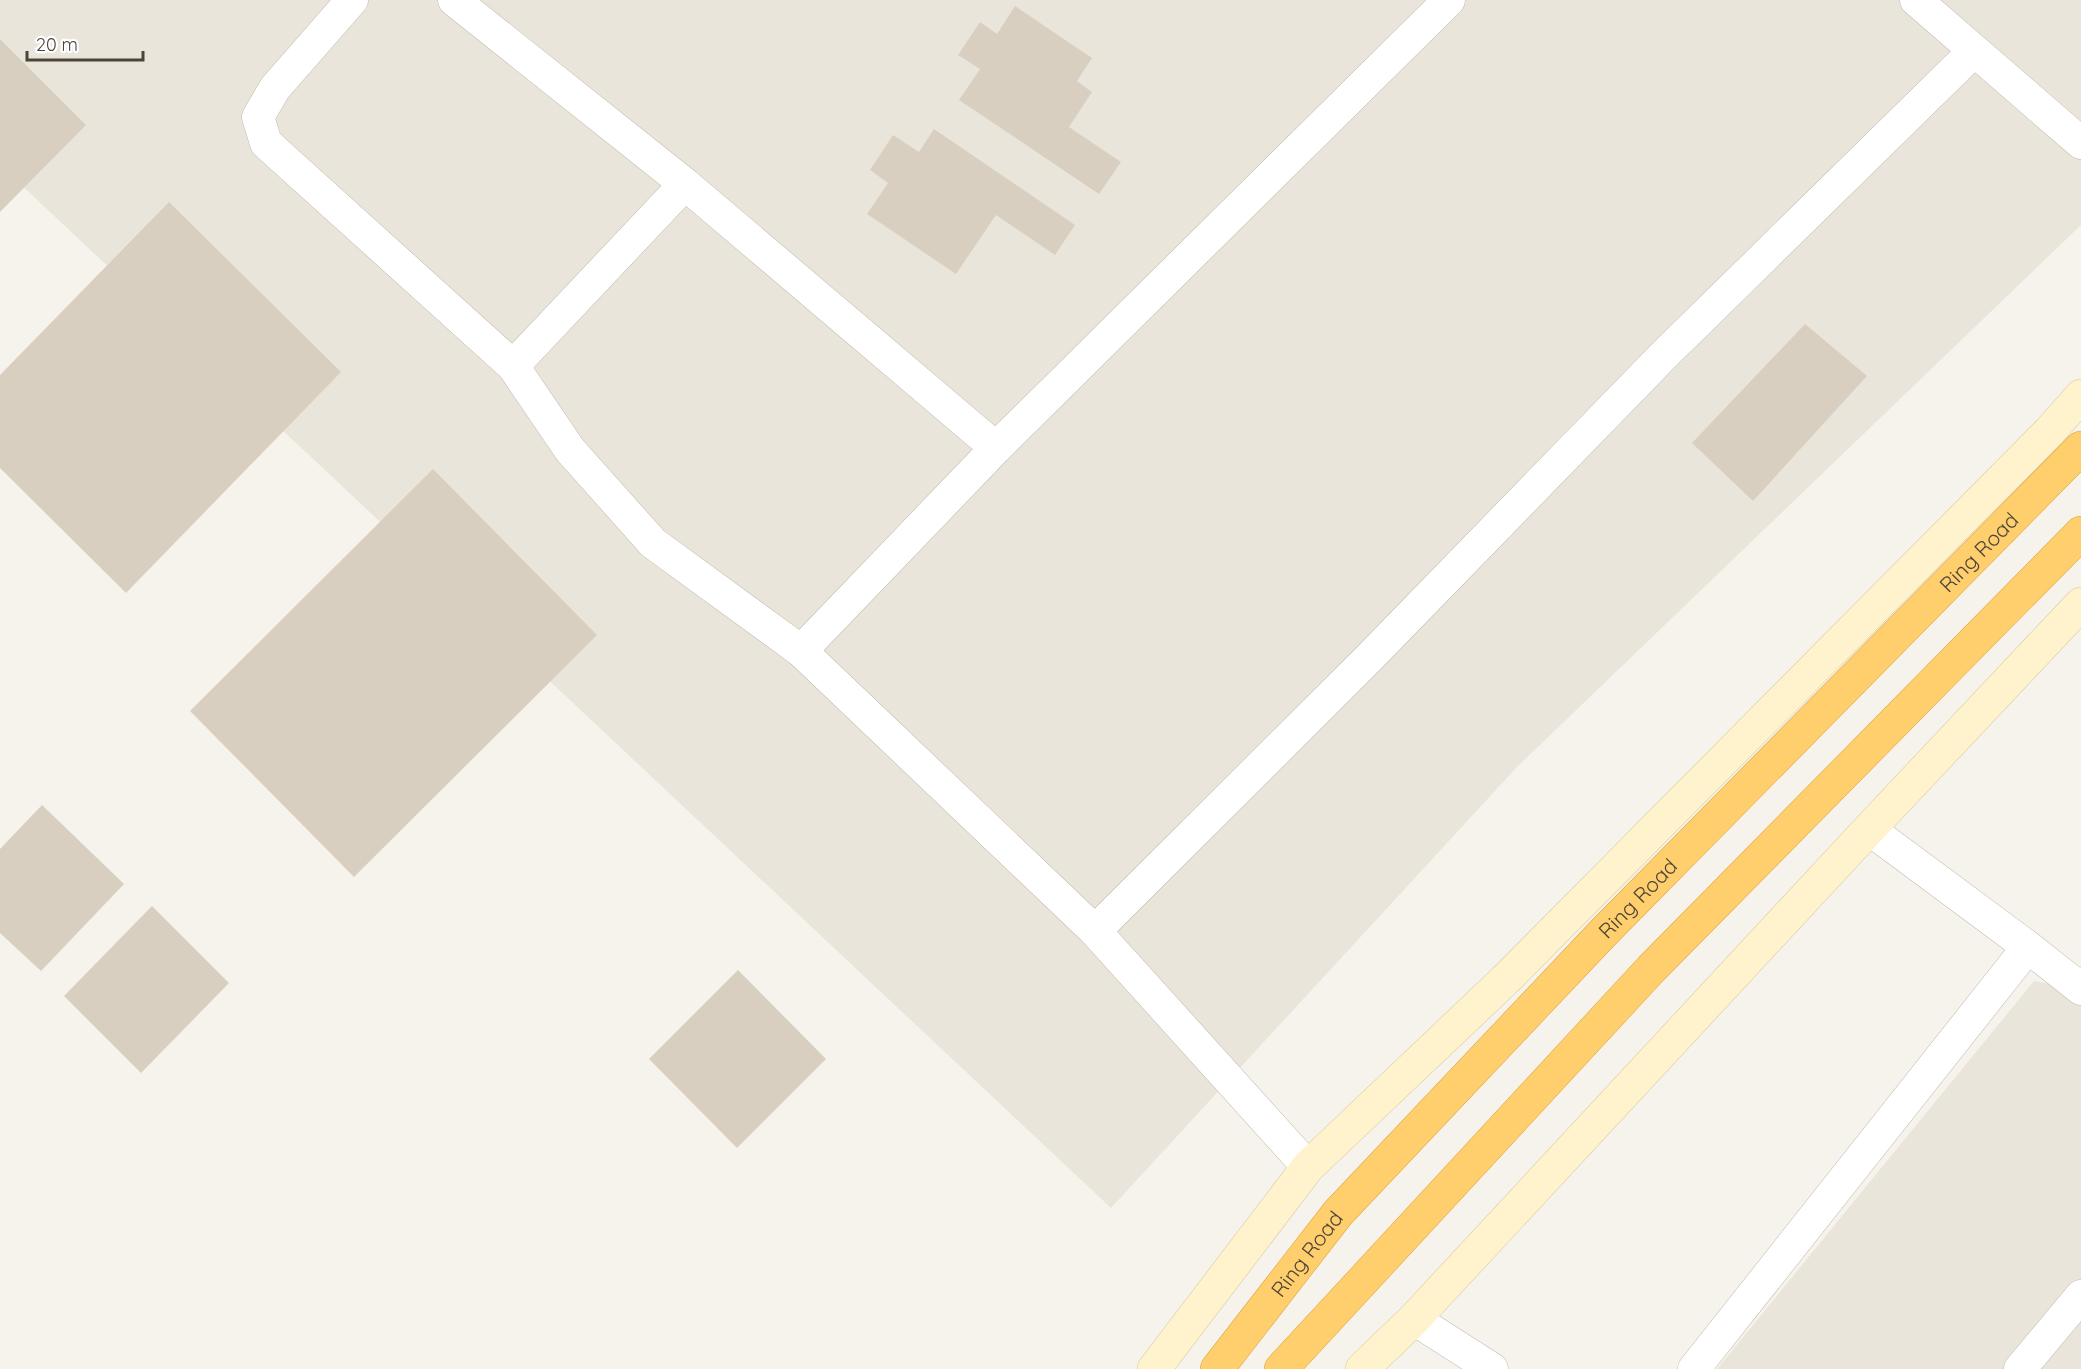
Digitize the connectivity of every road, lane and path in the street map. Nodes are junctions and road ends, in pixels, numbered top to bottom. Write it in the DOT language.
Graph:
graph roads {
  1 [pos="352,0"];
  2 [pos="454,0"];
  3 [pos="1449,0"];
  4 [pos="1916,0"];
  5 [pos="1974,51"];
  6 [pos="2081,143"];
  7 [pos="685,184"];
  8 [pos="513,366"];
  9 [pos="2081,396"];
  10 [pos="996,448"];
  11 [pos="2081,448"];
  12 [pos="2081,533"];
  13 [pos="2081,604"];
  14 [pos="801,651"];
  15 [pos="1869,829"];
  16 [pos="1095,931"];
  17 [pos="2028,946"];
  18 [pos="2081,989"];
  19 [pos="1308,1167"];
  20 [pos="2081,1296"];
  21 [pos="1414,1319"];
  22 [pos="1154,1369"];
  23 [pos="1217,1369"];
  24 [pos="1281,1369"];
  25 [pos="1362,1369"];
  26 [pos="1492,1369"];
  27 [pos="1695,1369"];
  28 [pos="2020,1369"];
  1 -- 8 [label="street"];
  2 -- 7 [label="street"];
  3 -- 10 [label="street"];
  4 -- 5 [label="street"];
  5 -- 6 [label="street"];
  5 -- 16 [label="street"];
  7 -- 8 [label="street"];
  7 -- 10 [label="street"];
  8 -- 14 [label="street"];
  9 -- 19 [label="street"];
  10 -- 14 [label="street"];
  11 -- 23 [label="highway, Ring Road"];
  12 -- 24 [label="highway"];
  13 -- 15 [label="street"];
  14 -- 16 [label="street"];
  15 -- 17 [label="street"];
  15 -- 21 [label="street"];
  16 -- 19 [label="street"];
  17 -- 18 [label="street"];
  17 -- 27 [label="street"];
  19 -- 22 [label="street"];
  20 -- 28 [label="street"];
  21 -- 25 [label="street"];
  21 -- 26 [label="street"];
}
